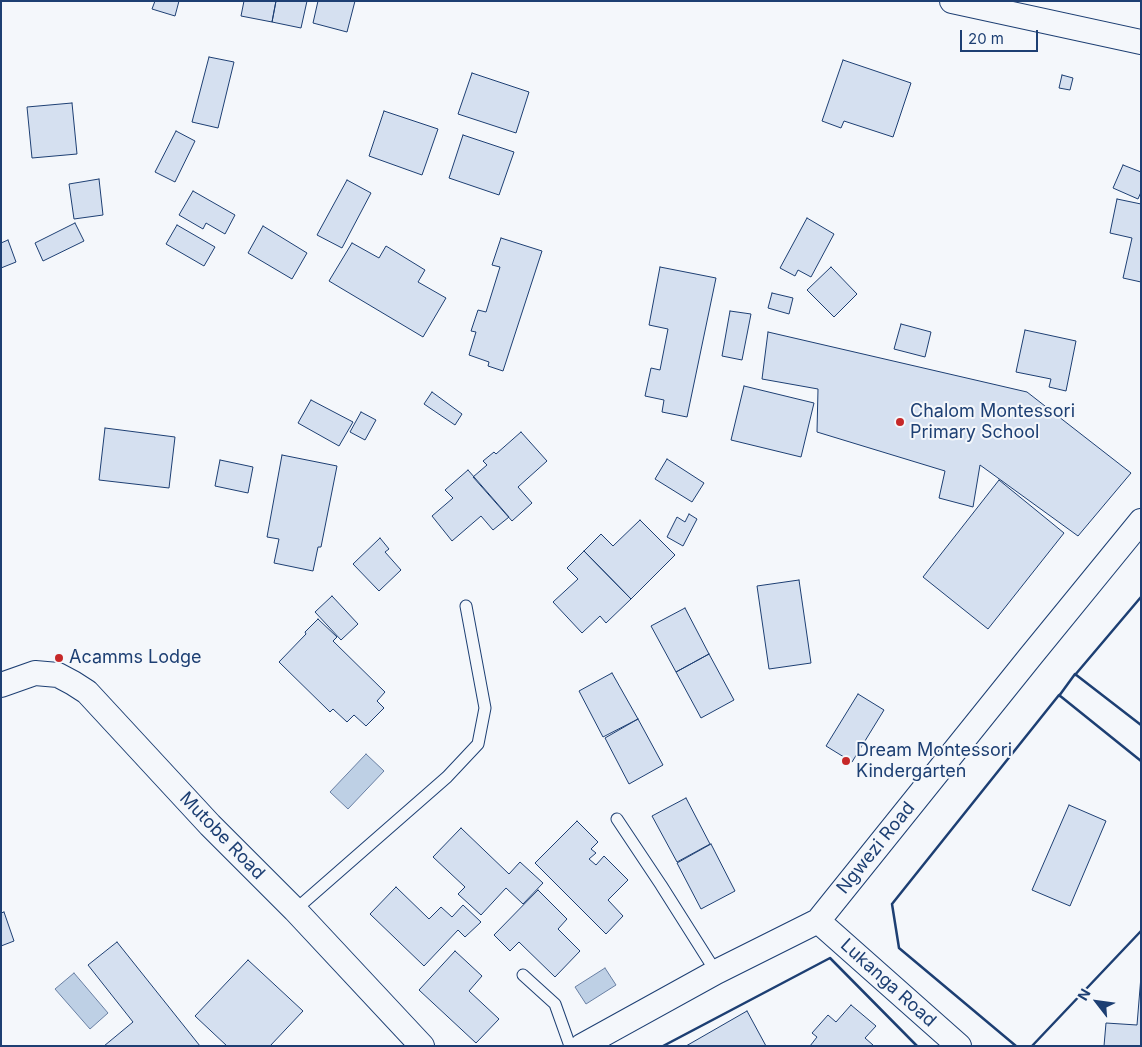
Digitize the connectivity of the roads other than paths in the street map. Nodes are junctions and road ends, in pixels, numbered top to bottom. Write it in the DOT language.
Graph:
graph roads {
  1 [pos="952,1"];
  2 [pos="1141,42"];
  3 [pos="1141,521"];
  4 [pos="466,606"];
  5 [pos="1,685"];
  6 [pos="617,819"];
  7 [pos="295,910"];
  8 [pos="818,921"];
  9 [pos="716,972"];
  10 [pos="522,974"];
  11 [pos="422,1046"];
  12 [pos="570,1046"];
  13 [pos="582,1046"];
  14 [pos="959,1046"];
  1 -- 2 [label="street"];
  3 -- 8 [label="street, Ngwezi Road"];
  4 -- 7 [label="lane"];
  5 -- 7 [label="street, Mutobe Road"];
  6 -- 9 [label="lane"];
  7 -- 11 [label="street, Mutobe Road"];
  8 -- 9 [label="street, Ngwezi Road"];
  8 -- 14 [label="street, Lukanga Road"];
  9 -- 13 [label="street, Ngwezi Road"];
  10 -- 12 [label="lane"];
}
